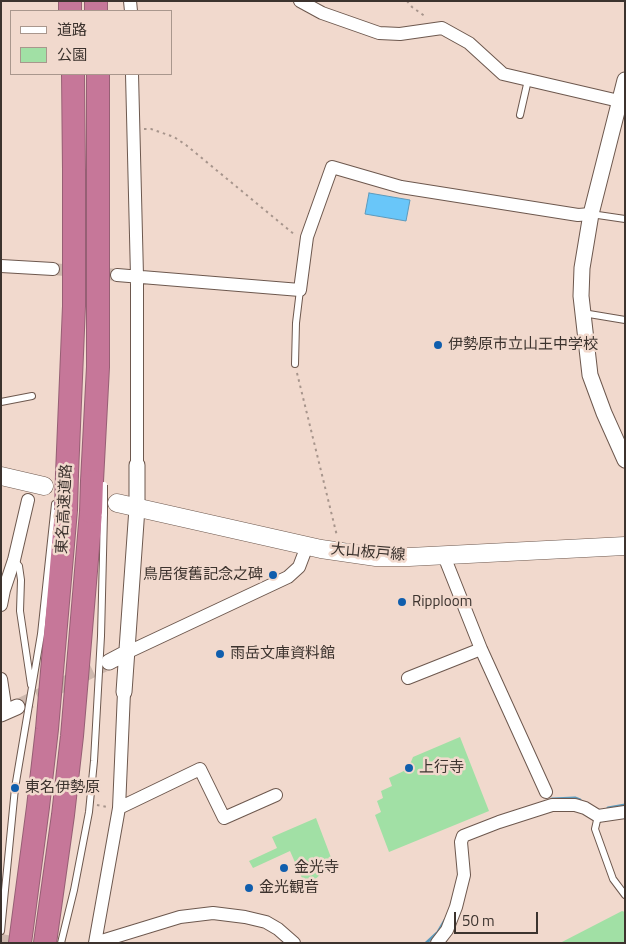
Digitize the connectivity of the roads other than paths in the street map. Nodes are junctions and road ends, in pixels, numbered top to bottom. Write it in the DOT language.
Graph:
graph roads {
  1 [pos="300,1"];
  2 [pos="73,75"];
  3 [pos="98,75"];
  4 [pos="132,75"];
  5 [pos="528,80"];
  6 [pos="625,80"];
  7 [pos="622,100"];
  8 [pos="520,115"];
  9 [pos="591,214"];
  10 [pos="625,218"];
  11 [pos="1,266"];
  12 [pos="53,269"];
  13 [pos="118,275"];
  14 [pos="137,276"];
  15 [pos="300,290"];
  16 [pos="582,313"];
  17 [pos="625,320"];
  18 [pos="73,357"];
  19 [pos="295,364"];
  20 [pos="98,367"];
  21 [pos="32,396"];
  22 [pos="1,402"];
  23 [pos="61,429"];
  24 [pos="102,436"];
  25 [pos="625,460"];
  26 [pos="137,465"];
  27 [pos="1,476"];
  28 [pos="55,499"];
  29 [pos="28,500"];
  30 [pos="137,508"];
  31 [pos="104,510"];
  32 [pos="307,546"];
  33 [pos="625,546"];
  34 [pos="444,556"];
  35 [pos="14,560"];
  36 [pos="1,605"];
  37 [pos="481,649"];
  38 [pos="126,653"];
  39 [pos="109,662"];
  40 [pos="408,678"];
  41 [pos="1,679"];
  42 [pos="32,691"];
  43 [pos="124,692"];
  44 [pos="8,711"];
  45 [pos="276,795"];
  46 [pos="550,800"];
  47 [pos="114,807"];
  48 [pos="625,812"];
  49 [pos="598,816"];
  50 [pos="625,895"];
  51 [pos="1,931"];
  52 [pos="20,943"];
  53 [pos="45,943"];
  54 [pos="61,943"];
  55 [pos="95,943"];
  56 [pos="294,943"];
  57 [pos="437,943"];
  1 -- 5 [label="street"];
  2 -- 18 [label="highway, 東名高速道路"];
  3 -- 20 [label="highway, 東名高速道路"];
  4 -- 14 [label="street"];
  5 -- 7 [label="street"];
  5 -- 8 [label="lane"];
  6 -- 7 [label="street"];
  7 -- 9 [label="street"];
  9 -- 10 [label="lane"];
  9 -- 15 [label="street"];
  9 -- 16 [label="street"];
  11 -- 12 [label="street"];
  13 -- 14 [label="street"];
  14 -- 15 [label="street"];
  14 -- 26 [label="street"];
  15 -- 19 [label="lane"];
  16 -- 17 [label="lane"];
  16 -- 25 [label="street"];
  18 -- 23 [label="lane"];
  18 -- 28 [label="highway, 東名高速道路, bridge"];
  20 -- 24 [label="lane"];
  20 -- 31 [label="highway, 東名高速道路, bridge"];
  21 -- 22 [label="lane"];
  26 -- 30 [label="street"];
  27 -- 28 [label="main road"];
  28 -- 42 [label="lane"];
  28 -- 52 [label="highway, 東名高速道路"];
  29 -- 35 [label="street"];
  30 -- 31 [label="main road, 大山板戸線"];
  30 -- 32 [label="main road, 大山板戸線"];
  30 -- 38 [label="street"];
  31 -- 53 [label="highway, 東名高速道路"];
  31 -- 54 [label="lane"];
  32 -- 34 [label="main road, 大山板戸線"];
  32 -- 38 [label="street"];
  33 -- 34 [label="main road, 大山板戸線"];
  34 -- 37 [label="street"];
  35 -- 36 [label="street"];
  35 -- 42 [label="lane"];
  37 -- 40 [label="street"];
  37 -- 46 [label="street"];
  38 -- 39 [label="street"];
  38 -- 43 [label="street"];
  41 -- 44 [label="street"];
  42 -- 51 [label="lane"];
  43 -- 47 [label="street"];
  45 -- 47 [label="street"];
  46 -- 49 [label="street"];
  46 -- 57 [label="street"];
  47 -- 55 [label="street"];
  48 -- 49 [label="street"];
  49 -- 50 [label="lane"];
  55 -- 56 [label="street"];
}
